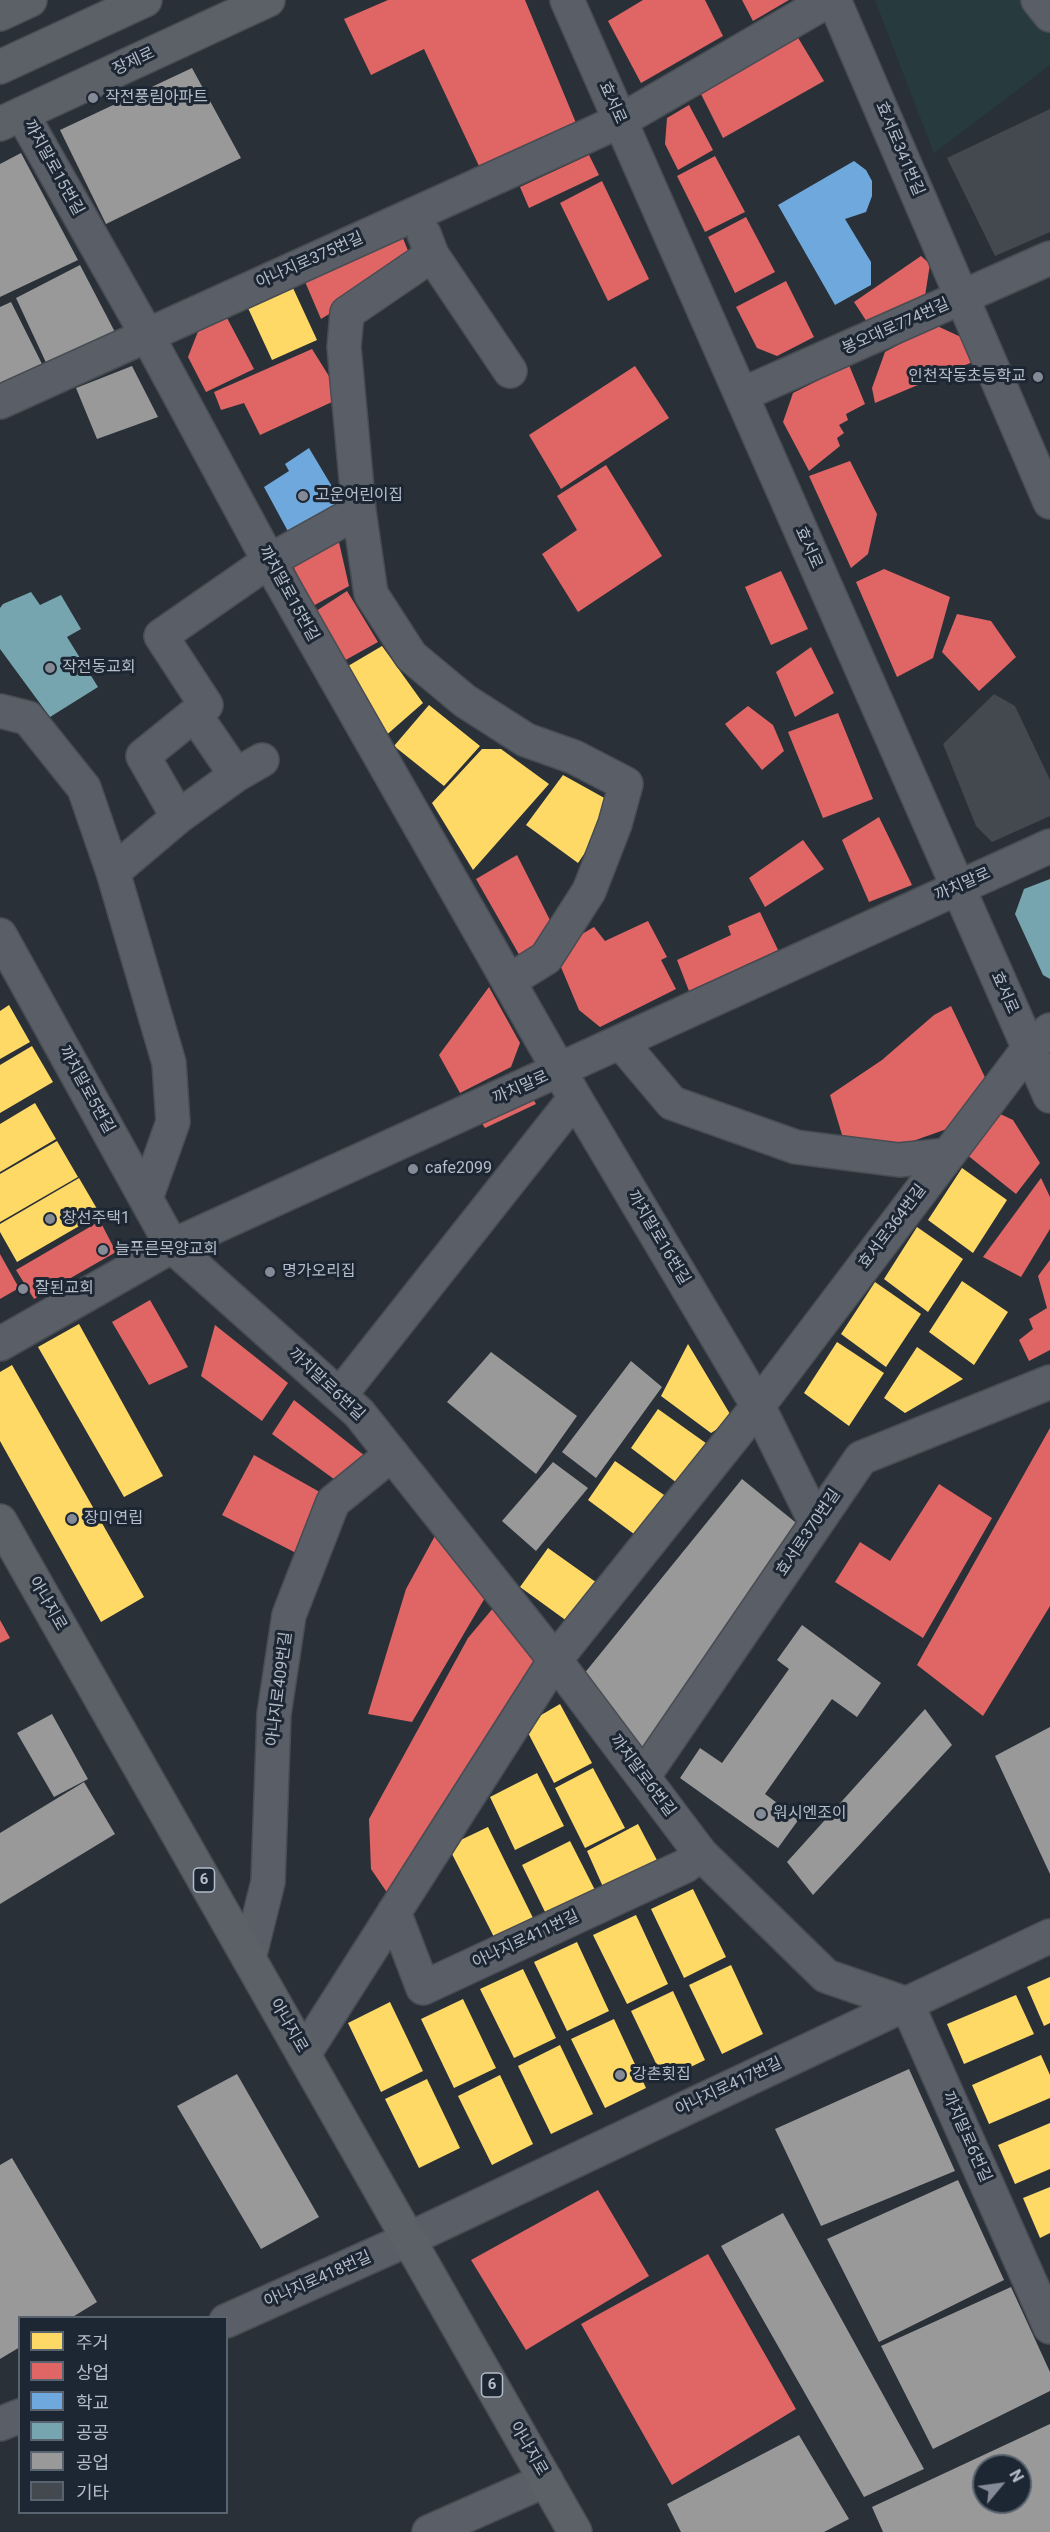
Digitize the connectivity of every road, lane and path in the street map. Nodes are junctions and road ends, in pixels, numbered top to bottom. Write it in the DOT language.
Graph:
graph roads {
  1 [pos="30,0"];
  2 [pos="145,0"];
  3 [pos="267,0"];
  4 [pos="567,0"];
  5 [pos="829,0"];
  6 [pos="834,0"];
  7 [pos="1038,0"];
  8 [pos="0,14"];
  9 [pos="1050,15"];
  10 [pos="0,67"];
  11 [pos="11,119"];
  12 [pos="620,121"];
  13 [pos="416,213"];
  14 [pos="432,255"];
  15 [pos="1050,258"];
  16 [pos="963,298"];
  17 [pos="147,335"];
  18 [pos="510,372"];
  19 [pos="741,395"];
  20 [pos="0,402"];
  21 [pos="1050,502"];
  22 [pos="359,511"];
  23 [pos="269,561"];
  24 [pos="0,711"];
  25 [pos="195,715"];
  26 [pos="178,817"];
  27 [pos="1050,846"];
  28 [pos="113,872"];
  29 [pos="958,886"];
  30 [pos="0,935"];
  31 [pos="509,981"];
  32 [pos="1039,1039"];
  33 [pos="618,1044"];
  34 [pos="567,1084"];
  35 [pos="1050,1096"];
  36 [pos="948,1155"];
  37 [pos="146,1198"];
  38 [pos="172,1246"];
  39 [pos="0,1344"];
  40 [pos="1050,1382"];
  41 [pos="340,1395"];
  42 [pos="758,1406"];
  43 [pos="392,1454"];
  44 [pos="0,1521"];
  45 [pos="816,1523"];
  46 [pos="555,1660"];
  47 [pos="643,1777"];
  48 [pos="701,1854"];
  49 [pos="394,1912"];
  50 [pos="1050,1936"];
  51 [pos="249,1958"];
  52 [pos="907,2004"];
  53 [pos="304,2054"];
  54 [pos="409,2239"];
  55 [pos="228,2320"];
  56 [pos="1050,2327"];
  57 [pos="18,2417"];
  58 [pos="0,2424"];
  59 [pos="546,2480"];
  60 [pos="429,2532"];
  61 [pos="575,2532"];
  1 -- 8 [label="main road"];
  2 -- 10 [label="main road"];
  3 -- 11 [label="main road, 장제로"];
  4 -- 12 [label="street, 효서로"];
  5 -- 12 [label="street"];
  6 -- 16 [label="street, 효서로341번길"];
  7 -- 9 [label="street"];
  11 -- 17 [label="street, 까치말로15번길"];
  12 -- 13 [label="street, 아나지로375번길"];
  12 -- 19 [label="street, 효서로"];
  13 -- 14 [label="street"];
  13 -- 17 [label="street, 아나지로375번길"];
  14 -- 18 [label="street"];
  14 -- 22 [label="street"];
  15 -- 16 [label="street, 봉오대로774번길"];
  16 -- 19 [label="street, 봉오대로774번길"];
  16 -- 21 [label="street, 효서로341번길"];
  17 -- 20 [label="street, 아나지로375번길"];
  17 -- 23 [label="street, 까치말로15번길"];
  19 -- 29 [label="street, 효서로"];
  22 -- 23 [label="street"];
  22 -- 31 [label="street"];
  23 -- 25 [label="street"];
  23 -- 31 [label="street, 까치말로15번길"];
  24 -- 28 [label="street"];
  25 -- 26 [label="street"];
  25 -- 26 [label="street"];
  26 -- 28 [label="street"];
  27 -- 29 [label="street, 까치말로"];
  28 -- 37 [label="street"];
  29 -- 32 [label="street, 효서로"];
  29 -- 33 [label="street, 까치말로"];
  30 -- 37 [label="street, 까치말로5번길"];
  31 -- 34 [label="street, 까치말로15번길"];
  32 -- 35 [label="street, 효서로"];
  32 -- 36 [label="street, 효서로364번길"];
  33 -- 34 [label="street, 까치말로"];
  33 -- 36 [label="street"];
  34 -- 38 [label="street, 까치말로"];
  34 -- 41 [label="street"];
  34 -- 42 [label="street, 까치말로16번길"];
  36 -- 42 [label="street, 효서로364번길"];
  37 -- 38 [label="street, 까치말로5번길"];
  38 -- 39 [label="street, 까치말로"];
  38 -- 41 [label="street, 까치말로6번길"];
  40 -- 45 [label="street, 효서로370번길"];
  41 -- 43 [label="street, 까치말로6번길"];
  42 -- 45 [label="street, 까치말로16번길"];
  42 -- 46 [label="street, 효서로364번길"];
  43 -- 46 [label="street, 까치말로6번길"];
  43 -- 51 [label="street, 아나지로409번길"];
  44 -- 51 [label="main road, 아나지로 / 6"];
  45 -- 47 [label="street, 효서로370번길"];
  46 -- 47 [label="street, 까치말로6번길"];
  46 -- 49 [label="street"];
  47 -- 48 [label="street, 까치말로6번길"];
  48 -- 49 [label="street, 아나지로411번길"];
  48 -- 52 [label="street, 까치말로6번길"];
  49 -- 53 [label="street"];
  50 -- 52 [label="street, 아나지로417번길"];
  51 -- 53 [label="main road, 아나지로 / 6"];
  52 -- 54 [label="street, 아나지로417번길"];
  52 -- 56 [label="street, 까치말로6번길"];
  53 -- 54 [label="main road, 아나지로 / 6"];
  54 -- 55 [label="street, 아나지로418번길"];
  54 -- 59 [label="main road, 아나지로 / 6"];
  57 -- 58 [label="street"];
  59 -- 60 [label="street"];
  59 -- 61 [label="main road, 아나지로 / 6"];
}
